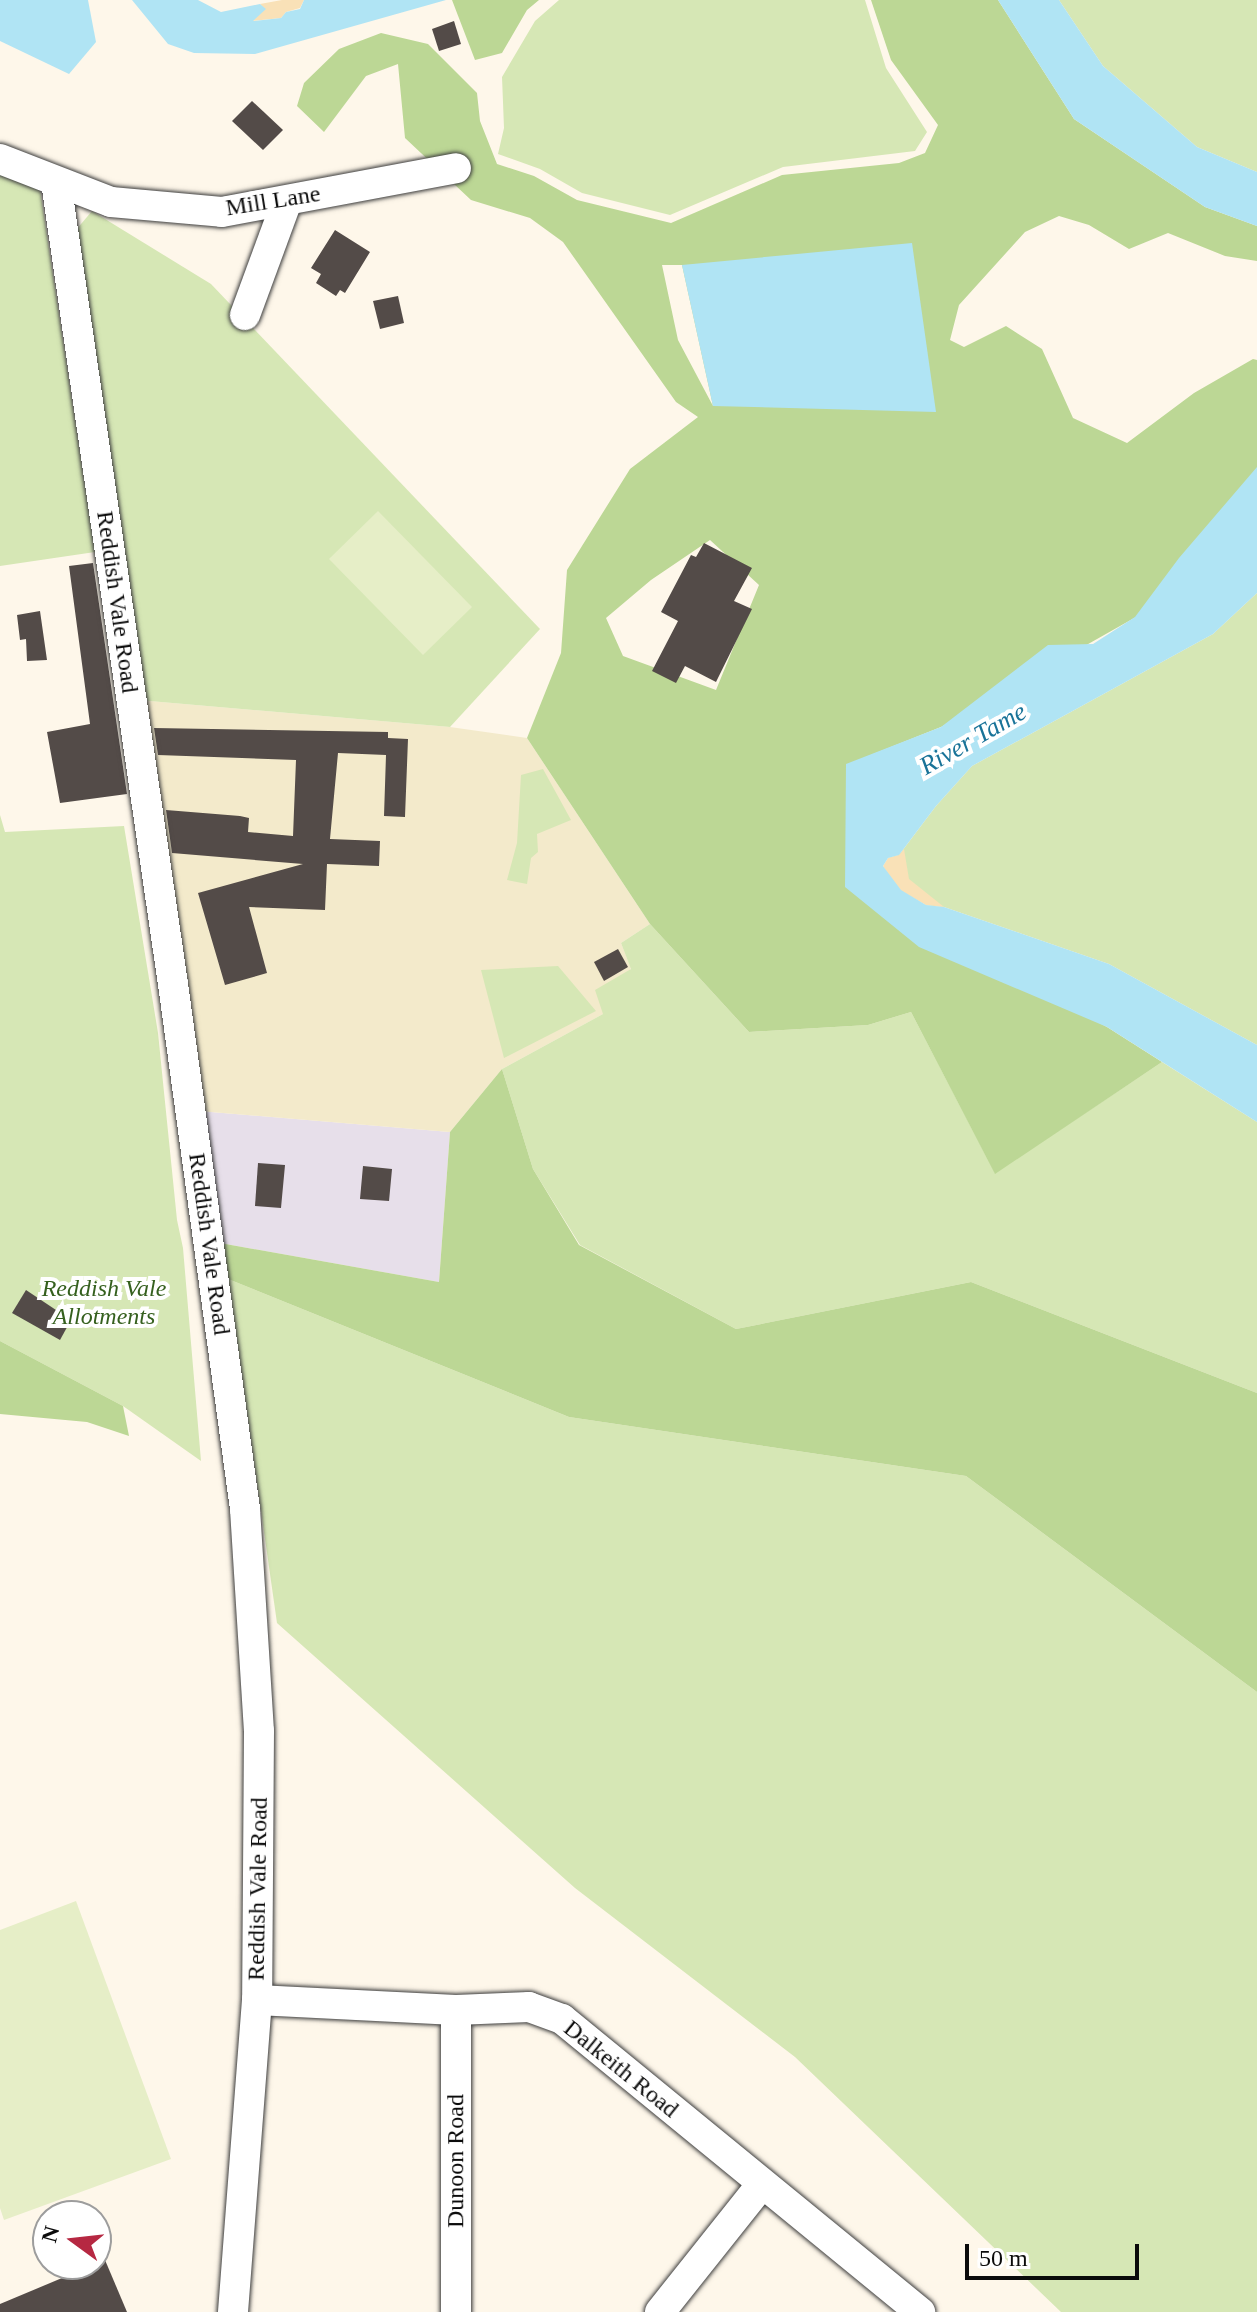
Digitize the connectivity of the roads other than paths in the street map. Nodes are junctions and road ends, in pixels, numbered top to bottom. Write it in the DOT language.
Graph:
graph roads {
  1 [pos="0,159"];
  2 [pos="456,168"];
  3 [pos="56,182"];
  4 [pos="287,201"];
  5 [pos="245,315"];
  6 [pos="257,2000"];
  7 [pos="456,2010"];
  8 [pos="761,2185"];
  9 [pos="233,2312"];
  10 [pos="456,2312"];
  11 [pos="660,2312"];
  12 [pos="920,2312"];
  1 -- 3 [label="street, Mill Lane"];
  2 -- 4 [label="street, Mill Lane"];
  3 -- 4 [label="street, Mill Lane"];
  3 -- 6 [label="street, Reddish Vale Road"];
  4 -- 5 [label="street"];
  6 -- 7 [label="street, Dalkeith Road"];
  6 -- 9 [label="street, Reddish Vale Road"];
  7 -- 8 [label="street, Dalkeith Road"];
  7 -- 10 [label="street, Dunoon Road"];
  8 -- 11 [label="street"];
  8 -- 12 [label="street, Dalkeith Road"];
}
